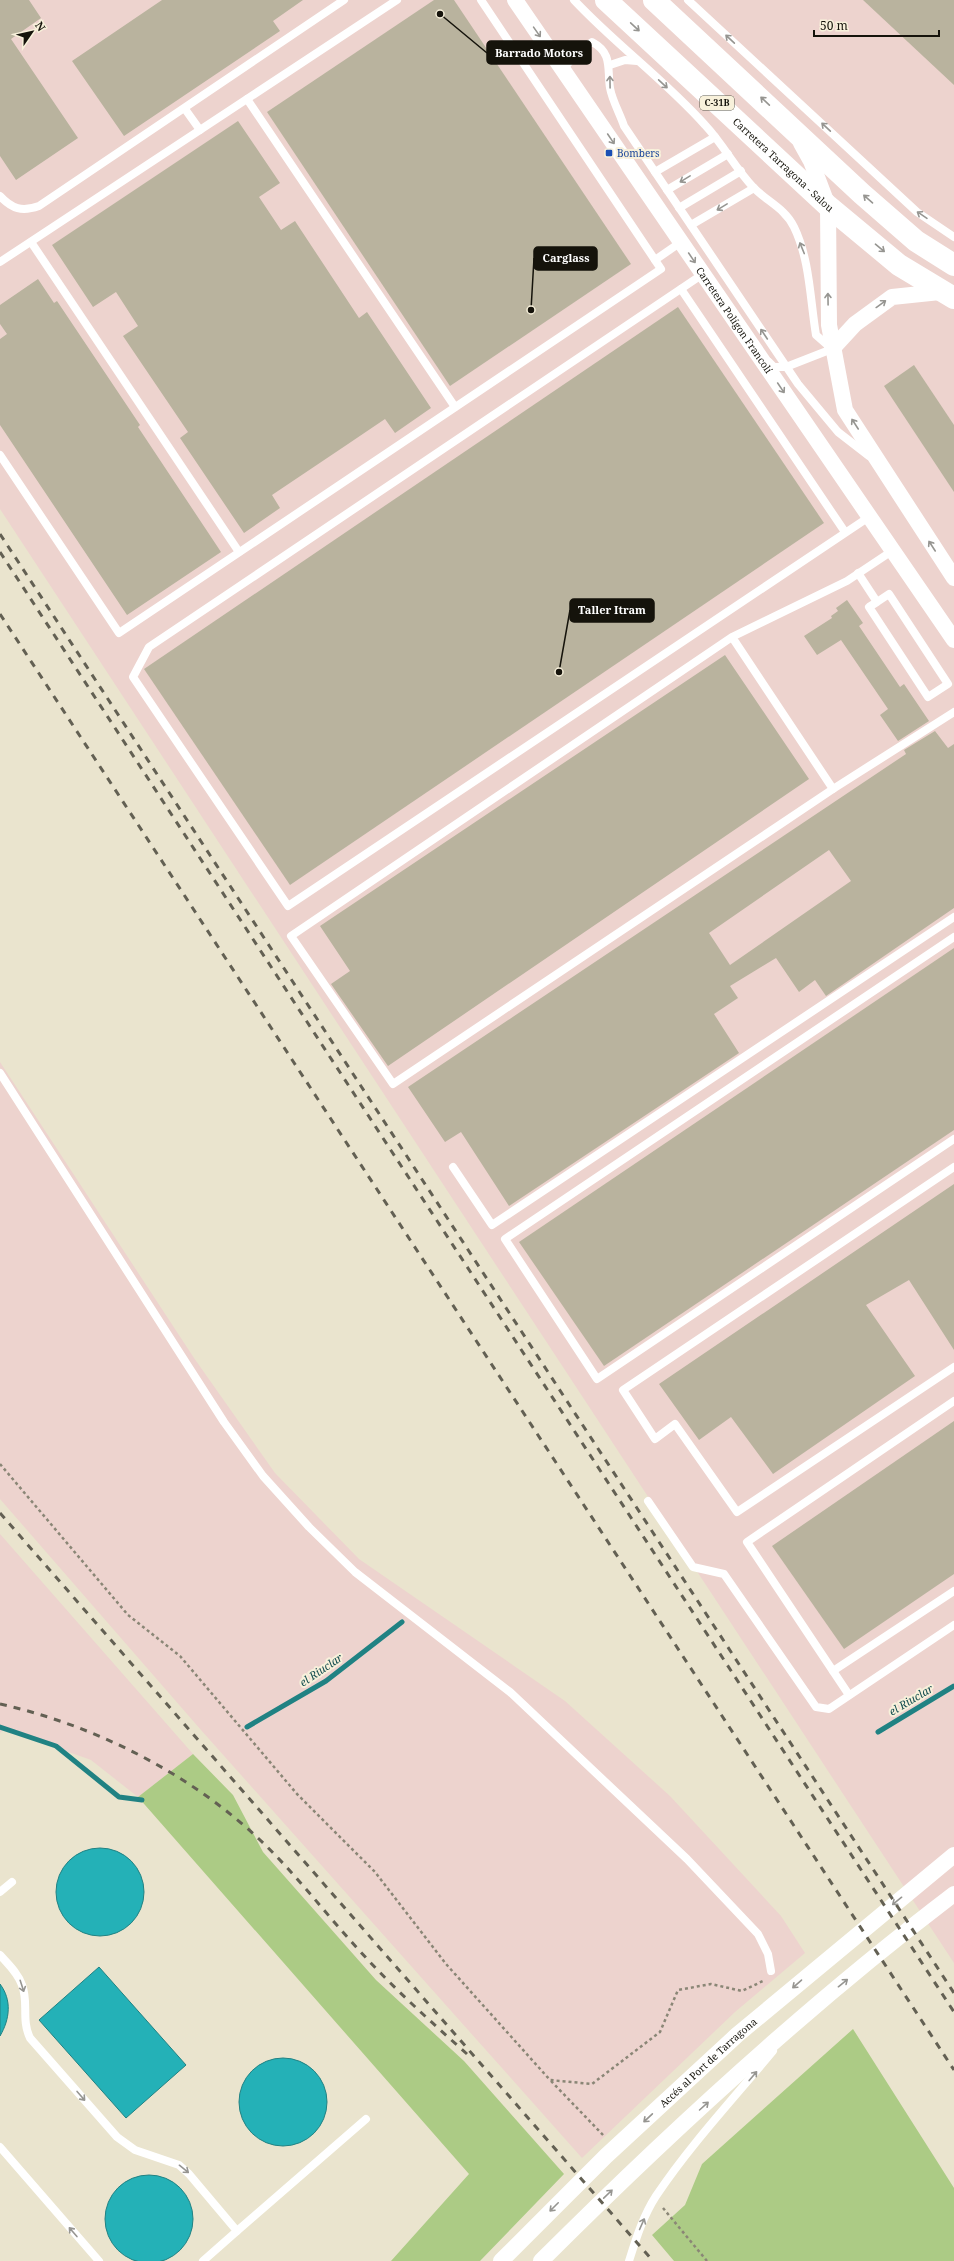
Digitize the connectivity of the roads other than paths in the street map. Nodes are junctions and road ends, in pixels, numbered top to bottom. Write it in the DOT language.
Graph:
graph roads {
  1 [pos="344,0"];
  2 [pos="397,0"];
  3 [pos="481,0"];
  4 [pos="515,0"];
  5 [pos="574,0"];
  6 [pos="606,0"];
  7 [pos="654,0"];
  8 [pos="688,0"];
  9 [pos="637,61"];
  10 [pos="610,65"];
  11 [pos="563,69"];
  12 [pos="247,99"];
  13 [pos="185,109"];
  14 [pos="793,128"];
  15 [pos="200,130"];
  16 [pos="715,137"];
  17 [pos="728,154"];
  18 [pos="741,171"];
  19 [pos="655,172"];
  20 [pos="754,188"];
  21 [pos="667,190"];
  22 [pos="0,196"];
  23 [pos="828,206"];
  24 [pos="679,208"];
  25 [pos="691,226"];
  26 [pos="954,237"];
  27 [pos="31,242"];
  28 [pos="681,242"];
  29 [pos="655,260"];
  30 [pos="0,262"];
  31 [pos="954,265"];
  32 [pos="703,274"];
  33 [pos="681,289"];
  34 [pos="947,295"];
  35 [pos="750,343"];
  36 [pos="832,349"];
  37 [pos="786,367"];
  38 [pos="455,407"];
  39 [pos="0,455"];
  40 [pos="881,466"];
  41 [pos="869,517"];
  42 [pos="845,532"];
  43 [pos="892,550"];
  44 [pos="239,552"];
  45 [pos="858,573"];
  46 [pos="954,578"];
  47 [pos="877,602"];
  48 [pos="732,637"];
  49 [pos="954,640"];
  50 [pos="954,712"];
  51 [pos="833,789"];
  52 [pos="954,917"];
  53 [pos="954,937"];
  54 [pos="0,1072"];
  55 [pos="954,1140"];
  56 [pos="453,1166"];
  57 [pos="954,1167"];
  58 [pos="954,1367"];
  59 [pos="954,1401"];
  60 [pos="648,1501"];
  61 [pos="954,1591"];
  62 [pos="954,1625"];
  63 [pos="833,1671"];
  64 [pos="849,1695"];
  65 [pos="954,1855"];
  66 [pos="954,1861"];
  67 [pos="927,1877"];
  68 [pos="12,1882"];
  69 [pos="0,1892"];
  70 [pos="951,1896"];
  71 [pos="0,1955"];
  72 [pos="771,1971"];
  73 [pos="801,2018"];
  74 [pos="366,2119"];
  75 [pos="0,2147"];
  76 [pos="237,2232"];
  77 [pos="99,2261"];
  78 [pos="203,2261"];
  79 [pos="501,2261"];
  80 [pos="541,2261"];
  81 [pos="629,2261"];
  1 -- 13 [label="lane"];
  2 -- 12 [label="lane"];
  3 -- 29 [label="lane"];
  4 -- 11 [label="street, Carretera Polígon Francolí, one-way"];
  5 -- 9 [label="lane"];
  6 -- 23 [label="main road, Carretera Tarragona - Salou / C-31B, one-way"];
  14 -- 7 [label="main road, one-way"];
  26 -- 8 [label="lane, one-way"];
  9 -- 10 [label="lane"];
  9 -- 16 [label="lane, one-way"];
  10 -- 11 [label="lane"];
  19 -- 10 [label="lane, one-way"];
  11 -- 28 [label="street, Carretera Polígon Francolí, one-way"];
  12 -- 15 [label="lane"];
  12 -- 38 [label="lane"];
  13 -- 15 [label="lane"];
  13 -- 22 [label="lane"];
  14 -- 23 [label="street"];
  31 -- 14 [label="main road, one-way"];
  15 -- 27 [label="lane"];
  16 -- 17 [label="lane"];
  16 -- 19 [label="lane"];
  17 -- 18 [label="lane"];
  17 -- 21 [label="lane, one-way"];
  18 -- 20 [label="lane"];
  18 -- 24 [label="lane"];
  19 -- 21 [label="lane"];
  20 -- 25 [label="lane, one-way"];
  36 -- 20 [label="lane, one-way"];
  21 -- 24 [label="lane"];
  23 -- 34 [label="main road, Carretera Tarragona - Salou / C-31B, one-way"];
  36 -- 23 [label="street, one-way"];
  24 -- 25 [label="lane"];
  37 -- 25 [label="lane, one-way"];
  27 -- 30 [label="lane"];
  27 -- 44 [label="lane"];
  28 -- 29 [label="lane"];
  28 -- 32 [label="street, Carretera Polígon Francolí, one-way"];
  29 -- 38 [label="lane"];
  32 -- 33 [label="lane"];
  32 -- 35 [label="street, Carretera Polígon Francolí"];
  33 -- 42 [label="lane"];
  33 -- 42 [label="lane"];
  36 -- 34 [label="street, one-way"];
  35 -- 37 [label="lane"];
  35 -- 41 [label="street, Carretera Polígon Francolí, one-way"];
  36 -- 37 [label="lane"];
  40 -- 36 [label="street, one-way"];
  37 -- 40 [label="lane"];
  38 -- 44 [label="lane"];
  39 -- 44 [label="lane"];
  46 -- 40 [label="street, one-way"];
  41 -- 42 [label="lane"];
  41 -- 43 [label="street, Carretera Polígon Francolí"];
  43 -- 45 [label="lane"];
  43 -- 49 [label="street, Carretera Polígon Francolí"];
  45 -- 47 [label="lane"];
  45 -- 48 [label="lane"];
  47 -- 47 [label="lane"];
  48 -- 51 [label="lane"];
  48 -- 51 [label="lane"];
  50 -- 51 [label="lane"];
  52 -- 56 [label="lane"];
  53 -- 55 [label="lane"];
  54 -- 72 [label="lane"];
  57 -- 58 [label="lane"];
  59 -- 63 [label="lane"];
  60 -- 64 [label="lane"];
  61 -- 63 [label="lane"];
  62 -- 64 [label="lane"];
  63 -- 64 [label="lane"];
  65 -- 67 [label="street, Accés al Port de Tarragona"];
  66 -- 67 [label="street, Accés al Port de Tarragona"];
  67 -- 79 [label="street, Accés al Port de Tarragona, one-way"];
  68 -- 69 [label="lane"];
  73 -- 70 [label="street, one-way"];
  71 -- 76 [label="lane, one-way"];
  80 -- 73 [label="street, one-way"];
  81 -- 73 [label="lane, one-way"];
  74 -- 76 [label="lane"];
  77 -- 75 [label="lane, one-way"];
  76 -- 78 [label="lane"];
}
